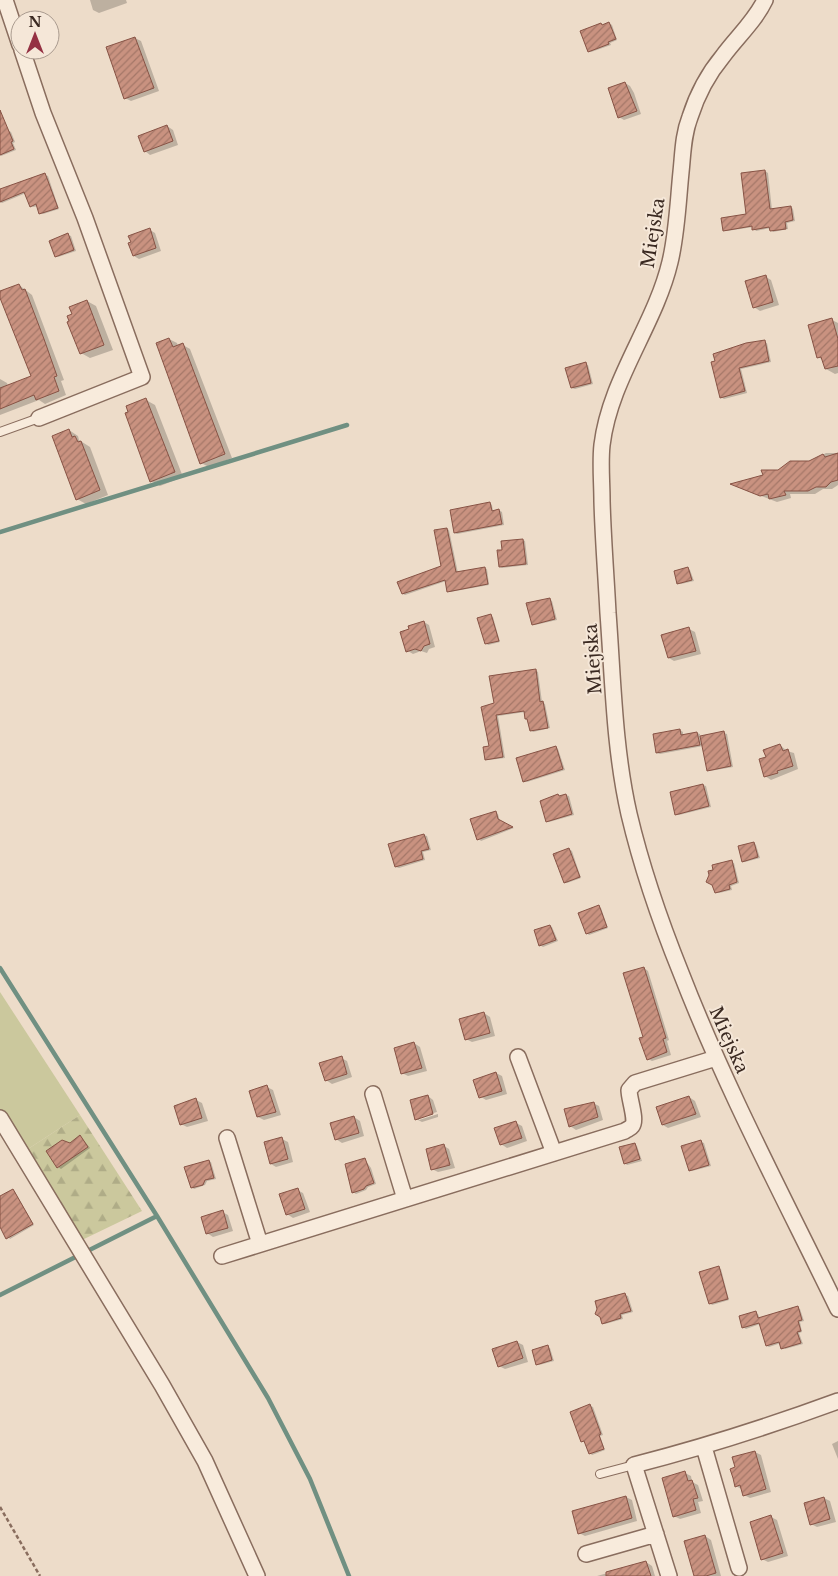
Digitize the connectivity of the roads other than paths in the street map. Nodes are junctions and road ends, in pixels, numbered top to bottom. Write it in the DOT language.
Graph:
graph roads {
  1 [pos="5,0"];
  2 [pos="765,0"];
  3 [pos="10,15"];
  4 [pos="25,60"];
  5 [pos="39,418"];
  6 [pos="0,432"];
  7 [pos="518,1057"];
  8 [pos="716,1058"];
  9 [pos="373,1094"];
  10 [pos="0,1118"];
  11 [pos="227,1138"];
  12 [pos="554,1153"];
  13 [pos="405,1199"];
  14 [pos="260,1244"];
  15 [pos="222,1256"];
  16 [pos="838,1309"];
  17 [pos="838,1402"];
  18 [pos="704,1447"];
  19 [pos="634,1465"];
  20 [pos="600,1474"];
  21 [pos="656,1534"];
  22 [pos="586,1554"];
  23 [pos="740,1568"];
  24 [pos="257,1576"];
  25 [pos="669,1576"];
  1 -- 3 [label="street"];
  2 -- 8 [label="street, Miejska"];
  4 -- 5 [label="street"];
  5 -- 6 [label="lane"];
  7 -- 12 [label="street"];
  8 -- 12 [label="street"];
  8 -- 16 [label="street, Miejska"];
  9 -- 13 [label="street"];
  10 -- 24 [label="street"];
  11 -- 14 [label="street"];
  12 -- 13 [label="street"];
  13 -- 14 [label="street"];
  14 -- 15 [label="street"];
  17 -- 18 [label="street"];
  18 -- 19 [label="street"];
  18 -- 23 [label="street"];
  19 -- 20 [label="lane"];
  19 -- 21 [label="street"];
  21 -- 22 [label="street"];
  21 -- 25 [label="street"];
}
